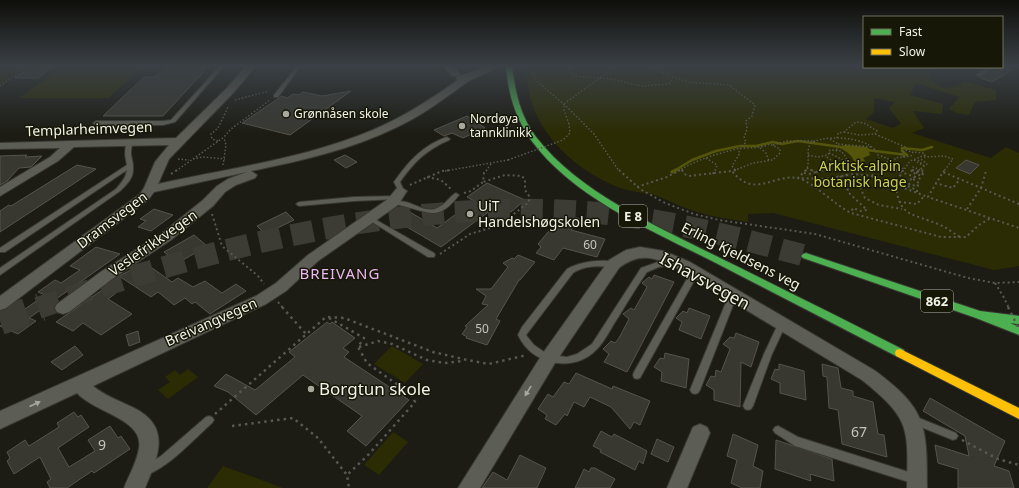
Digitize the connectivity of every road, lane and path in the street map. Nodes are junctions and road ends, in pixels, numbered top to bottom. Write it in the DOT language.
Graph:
graph roads {
  1 [pos="202,89"];
  2 [pos="238,89"];
  3 [pos="449,89"];
  4 [pos="449,89"];
  5 [pos="513,89"];
  6 [pos="546,89"];
  7 [pos="587,89"];
  8 [pos="734,89"];
  9 [pos="280,91"];
  10 [pos="446,93"];
  11 [pos="276,96"];
  12 [pos="231,101"];
  13 [pos="564,104"];
  14 [pos="96,123"];
  15 [pos="844,132"];
  16 [pos="875,134"];
  17 [pos="224,137"];
  18 [pos="446,138"];
  19 [pos="837,138"];
  20 [pos="829,139"];
  21 [pos="179,141"];
  22 [pos="218,141"];
  23 [pos="815,141"];
  24 [pos="130,142"];
  25 [pos="775,144"];
  26 [pos="70,145"];
  27 [pos="0,146"];
  28 [pos="837,147"];
  29 [pos="873,147"];
  30 [pos="760,148"];
  31 [pos="740,149"];
  32 [pos="905,152"];
  33 [pos="913,152"];
  34 [pos="829,153"];
  35 [pos="912,154"];
  36 [pos="808,155"];
  37 [pos="825,156"];
  38 [pos="881,156"];
  39 [pos="924,156"];
  40 [pos="174,158"];
  41 [pos="225,158"];
  42 [pos="706,158"];
  43 [pos="889,159"];
  44 [pos="921,159"];
  45 [pos="916,160"];
  46 [pos="190,161"];
  47 [pos="769,161"];
  48 [pos="895,162"];
  49 [pos="849,163"];
  50 [pos="224,164"];
  51 [pos="491,164"];
  52 [pos="880,164"];
  53 [pos="130,166"];
  54 [pos="264,166"];
  55 [pos="886,166"];
  56 [pos="900,166"];
  57 [pos="925,166"];
  58 [pos="807,168"];
  59 [pos="890,168"];
  60 [pos="892,169"];
  61 [pos="904,169"];
  62 [pos="682,170"];
  63 [pos="736,170"];
  64 [pos="732,171"];
  65 [pos="897,171"];
  66 [pos="986,171"];
  67 [pos="817,172"];
  68 [pos="917,172"];
  69 [pos="942,172"];
  70 [pos="804,173"];
  71 [pos="850,173"];
  72 [pos="861,173"];
  73 [pos="902,173"];
  74 [pos="713,174"];
  75 [pos="846,174"];
  76 [pos="169,176"];
  77 [pos="840,176"];
  78 [pos="872,176"];
  79 [pos="426,177"];
  80 [pos="798,178"];
  81 [pos="914,178"];
  82 [pos="921,179"];
  83 [pos="960,179"];
  84 [pos="483,182"];
  85 [pos="935,183"];
  86 [pos="896,186"];
  87 [pos="637,187"];
  88 [pos="981,188"];
  89 [pos="151,189"];
  90 [pos="0,192"];
  91 [pos="917,193"];
  92 [pos="456,195"];
  93 [pos="925,195"];
  94 [pos="928,196"];
  95 [pos="397,197"];
  96 [pos="900,202"];
  97 [pos="208,203"];
  98 [pos="299,204"];
  99 [pos="1019,204"];
  100 [pos="902,209"];
  101 [pos="967,209"];
  102 [pos="851,212"];
  103 [pos="991,218"];
  104 [pos="371,219"];
  105 [pos="1019,228"];
  106 [pos="961,237"];
  107 [pos="2,250"];
  108 [pos="431,255"];
  109 [pos="806,256"];
  110 [pos="677,262"];
  111 [pos="614,264"];
  112 [pos="0,272"];
  113 [pos="695,272"];
  114 [pos="1019,282"];
  115 [pos="995,283"];
  116 [pos="272,294"];
  117 [pos="733,295"];
  118 [pos="0,304"];
  119 [pos="63,308"];
  120 [pos="980,315"];
  121 [pos="326,317"];
  122 [pos="1019,320"];
  123 [pos="782,324"];
  124 [pos="1019,325"];
  125 [pos="1019,330"];
  126 [pos="306,334"];
  127 [pos="1019,335"];
  128 [pos="358,347"];
  129 [pos="542,356"];
  130 [pos="467,360"];
  131 [pos="637,375"];
  132 [pos="80,384"];
  133 [pos="695,390"];
  134 [pos="748,406"];
  135 [pos="1019,414"];
  136 [pos="912,419"];
  137 [pos="0,420"];
  138 [pos="209,420"];
  139 [pos="232,426"];
  140 [pos="778,430"];
  141 [pos="700,433"];
  142 [pos="953,436"];
  143 [pos="967,443"];
  144 [pos="1019,465"];
  145 [pos="347,475"];
  146 [pos="137,481"];
  147 [pos="917,484"];
  148 [pos="349,488"];
  149 [pos="468,488"];
  150 [pos="677,488"];
  1 -- 14 [label="lane"];
  2 -- 12 [label="street, Dramsvegen"];
  3 -- 10 [label="street, Veslefrikkvegen"];
  4 -- 10 [label="street, Veslefrikkvegen"];
  5 -- 135 [label="main road, Erling Kjeldsens veg / E 8"];
  6 -- 13 [label="path"];
  7 -- 13 [label="path"];
  8 -- 31 [label="path"];
  9 -- 11 [label="lane"];
  9 -- 12 [label="path"];
  10 -- 54 [label="street, Veslefrikkvegen"];
  11 -- 17 [label="path"];
  12 -- 21 [label="street, Dramsvegen"];
  12 -- 22 [label="path"];
  13 -- 51 [label="path, bridge"];
  13 -- 87 [label="path"];
  15 -- 16 [label="path"];
  15 -- 16 [label="path"];
  15 -- 19 [label="path"];
  16 -- 32 [label="path"];
  17 -- 22 [label="path"];
  17 -- 41 [label="path"];
  18 -- 95 [label="lane"];
  19 -- 20 [label="path"];
  19 -- 29 [label="path"];
  20 -- 23 [label="path"];
  20 -- 28 [label="path"];
  21 -- 24 [label="street, Templarheimvegen"];
  21 -- 89 [label="street, Dramsvegen"];
  22 -- 46 [label="path"];
  23 -- 25 [label="path"];
  23 -- 36 [label="path"];
  24 -- 26 [label="street, Templarheimvegen"];
  24 -- 53 [label="lane"];
  25 -- 30 [label="path"];
  25 -- 47 [label="path"];
  26 -- 27 [label="street, Templarheimvegen"];
  26 -- 90 [label="street"];
  28 -- 29 [label="path"];
  28 -- 34 [label="path"];
  28 -- 49 [label="path"];
  29 -- 38 [label="path"];
  30 -- 31 [label="path"];
  30 -- 47 [label="path"];
  31 -- 42 [label="path"];
  31 -- 63 [label="path"];
  32 -- 33 [label="path"];
  32 -- 35 [label="path"];
  32 -- 35 [label="path"];
  32 -- 48 [label="path"];
  33 -- 35 [label="path"];
  33 -- 39 [label="path"];
  34 -- 37 [label="path"];
  34 -- 49 [label="path"];
  36 -- 37 [label="path"];
  36 -- 58 [label="path"];
  37 -- 67 [label="path"];
  38 -- 43 [label="path"];
  38 -- 52 [label="path"];
  39 -- 44 [label="path"];
  39 -- 69 [label="path"];
  40 -- 46 [label="path"];
  41 -- 46 [label="path"];
  41 -- 50 [label="path"];
  42 -- 62 [label="path"];
  42 -- 74 [label="path"];
  43 -- 48 [label="path"];
  43 -- 55 [label="path"];
  43 -- 59 [label="path"];
  44 -- 45 [label="path"];
  44 -- 57 [label="path"];
  45 -- 57 [label="path"];
  45 -- 61 [label="path"];
  46 -- 76 [label="path"];
  47 -- 63 [label="path"];
  48 -- 56 [label="path"];
  48 -- 60 [label="path"];
  49 -- 71 [label="path"];
  49 -- 72 [label="path"];
  51 -- 79 [label="path"];
  51 -- 84 [label="path"];
  52 -- 55 [label="path"];
  52 -- 78 [label="path"];
  53 -- 107 [label="lane"];
  53 -- 112 [label="lane"];
  54 -- 89 [label="street, Veslefrikkvegen"];
  54 -- 97 [label="street, Veslefrikkvegen"];
  55 -- 59 [label="path"];
  56 -- 61 [label="path"];
  56 -- 65 [label="path"];
  57 -- 68 [label="path"];
  58 -- 67 [label="path"];
  58 -- 70 [label="path"];
  59 -- 60 [label="path"];
  60 -- 65 [label="path"];
  61 -- 73 [label="path"];
  62 -- 74 [label="path"];
  62 -- 87 [label="path"];
  63 -- 64 [label="path"];
  64 -- 74 [label="path"];
  64 -- 80 [label="path"];
  65 -- 73 [label="path"];
  66 -- 88 [label="path"];
  67 -- 70 [label="path"];
  68 -- 68 [label="path"];
  68 -- 68 [label="path"];
  68 -- 81 [label="path"];
  69 -- 83 [label="path"];
  69 -- 85 [label="path"];
  70 -- 80 [label="path"];
  71 -- 72 [label="path"];
  71 -- 75 [label="path"];
  72 -- 78 [label="path"];
  73 -- 81 [label="path"];
  73 -- 91 [label="path"];
  75 -- 77 [label="path"];
  75 -- 100 [label="path"];
  77 -- 80 [label="path"];
  77 -- 102 [label="path"];
  78 -- 86 [label="path"];
  79 -- 92 [label="path"];
  79 -- 95 [label="path"];
  80 -- 102 [label="path"];
  81 -- 81 [label="path"];
  81 -- 82 [label="path"];
  83 -- 85 [label="path"];
  83 -- 88 [label="path"];
  84 -- 92 [label="path"];
  84 -- 108 [label="path"];
  85 -- 94 [label="path"];
  86 -- 91 [label="path"];
  86 -- 96 [label="path"];
  87 -- 115 [label="path"];
  88 -- 99 [label="path"];
  88 -- 101 [label="path"];
  89 -- 118 [label="street, Dramsvegen"];
  91 -- 93 [label="path"];
  92 -- 95 [label="lane"];
  93 -- 94 [label="path"];
  93 -- 96 [label="path"];
  94 -- 101 [label="path"];
  95 -- 98 [label="lane"];
  95 -- 104 [label="street, Breivangvegen"];
  96 -- 100 [label="path"];
  97 -- 116 [label="path"];
  97 -- 119 [label="street, Veslefrikkvegen"];
  100 -- 106 [label="path"];
  101 -- 103 [label="path"];
  102 -- 106 [label="path"];
  103 -- 105 [label="path"];
  103 -- 106 [label="path"];
  104 -- 108 [label="lane"];
  104 -- 116 [label="street, Breivangvegen"];
  109 -- 120 [label="main road, 862"];
  110 -- 111 [label="street, Ishavsvegen"];
  110 -- 113 [label="street, Ishavsvegen"];
  110 -- 129 [label="lane"];
  111 -- 129 [label="street, Ishavsvegen"];
  111 -- 129 [label="lane"];
  113 -- 117 [label="street, Ishavsvegen"];
  113 -- 131 [label="lane"];
  114 -- 115 [label="path"];
  115 -- 125 [label="path, bridge"];
  116 -- 126 [label="path"];
  116 -- 132 [label="street, Breivangvegen"];
  117 -- 123 [label="street, Ishavsvegen"];
  117 -- 133 [label="lane"];
  120 -- 122 [label="main road"];
  120 -- 124 [label="main road, 862"];
  120 -- 125 [label="main road, 862"];
  120 -- 127 [label="main road"];
  121 -- 126 [label="path"];
  121 -- 128 [label="path"];
  121 -- 130 [label="path"];
  123 -- 134 [label="lane"];
  123 -- 136 [label="street, Ishavsvegen"];
  126 -- 138 [label="path"];
  128 -- 130 [label="path"];
  128 -- 145 [label="path"];
  129 -- 130 [label="path"];
  129 -- 149 [label="street, Ishavsvegen, one-way"];
  137 -- 132 [label="street, Breivangvegen, one-way"];
  132 -- 146 [label="street"];
  136 -- 142 [label="lane"];
  136 -- 147 [label="street, Ishavsvegen"];
  138 -- 146 [label="lane"];
  139 -- 145 [label="path"];
  140 -- 147 [label="lane"];
  141 -- 150 [label="street"];
  143 -- 144 [label="path"];
  145 -- 148 [label="path"];
}
